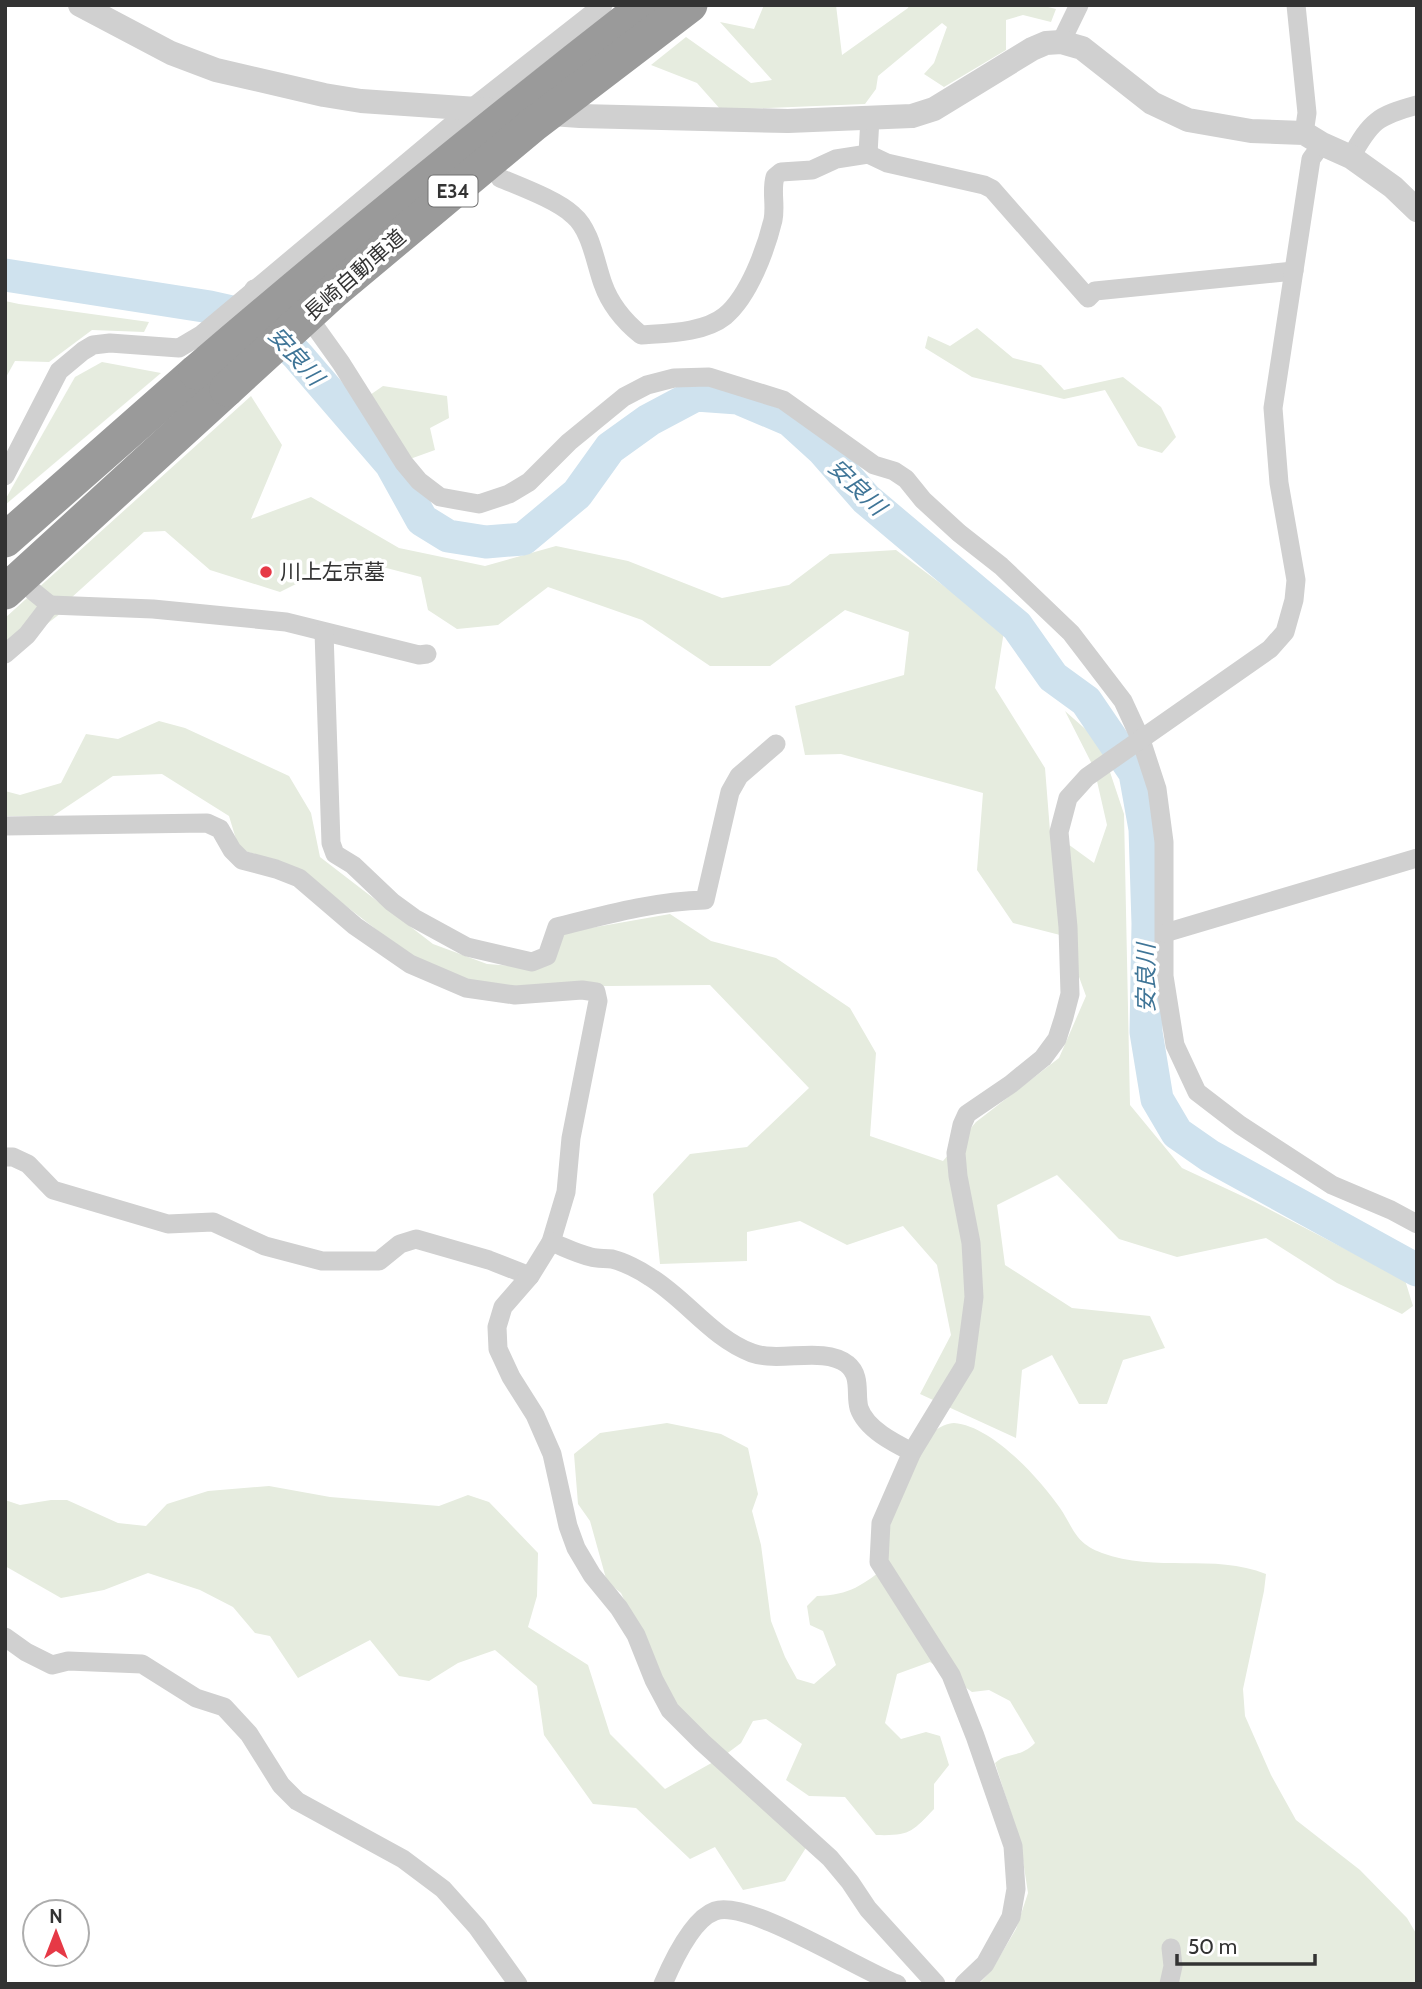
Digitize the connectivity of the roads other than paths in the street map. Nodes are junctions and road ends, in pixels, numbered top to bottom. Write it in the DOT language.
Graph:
graph roads {
  1 [pos="80,5"];
  2 [pos="603,5"];
  3 [pos="646,5"];
  4 [pos="690,5"];
  5 [pos="1079,5"];
  6 [pos="1296,5"];
  7 [pos="1061,42"];
  8 [pos="1417,105"];
  9 [pos="472,108"];
  10 [pos="870,118"];
  11 [pos="1313,138"];
  12 [pos="868,154"];
  13 [pos="1351,157"];
  14 [pos="500,178"];
  15 [pos="1417,210"];
  16 [pos="1294,271"];
  17 [pos="254,289"];
  18 [pos="5,476"];
  19 [pos="5,540"];
  20 [pos="20,592"];
  21 [pos="50,605"];
  22 [pos="324,632"];
  23 [pos="5,654"];
  24 [pos="427,654"];
  25 [pos="1141,740"];
  26 [pos="776,744"];
  27 [pos="5,825"];
  28 [pos="1417,858"];
  29 [pos="1165,933"];
  30 [pos="5,1157"];
  31 [pos="1417,1224"];
  32 [pos="551,1242"];
  33 [pos="530,1276"];
  34 [pos="912,1452"];
  35 [pos="5,1637"];
  36 [pos="1171,1948"];
  37 [pos="518,1984"];
  38 [pos="663,1984"];
  39 [pos="897,1984"];
  40 [pos="936,1984"];
  41 [pos="964,1984"];
  42 [pos="1168,1984"];
  1 -- 9 [label="street"];
  2 -- 9 [label="street"];
  3 -- 19 [label="highway, 長崎自動車道 / E34, bridge"];
  4 -- 20 [label="highway, 長崎自動車道 / E34, bridge"];
  5 -- 7 [label="street"];
  6 -- 11 [label="street"];
  7 -- 10 [label="street"];
  7 -- 11 [label="street"];
  8 -- 13 [label="street"];
  9 -- 10 [label="street"];
  9 -- 17 [label="street"];
  10 -- 12 [label="street"];
  11 -- 13 [label="street"];
  11 -- 16 [label="street"];
  12 -- 14 [label="street"];
  12 -- 16 [label="street"];
  13 -- 15 [label="street"];
  16 -- 25 [label="street"];
  17 -- 18 [label="street"];
  17 -- 25 [label="street"];
  20 -- 21 [label="street"];
  21 -- 22 [label="street"];
  21 -- 23 [label="street"];
  22 -- 24 [label="street"];
  22 -- 26 [label="street"];
  25 -- 29 [label="street"];
  25 -- 34 [label="street"];
  27 -- 32 [label="street"];
  28 -- 29 [label="street"];
  29 -- 31 [label="street"];
  30 -- 33 [label="street"];
  32 -- 33 [label="street"];
  32 -- 34 [label="street"];
  33 -- 40 [label="street"];
  34 -- 41 [label="street"];
  35 -- 37 [label="street"];
  36 -- 42 [label="street"];
  38 -- 39 [label="street"];
}
